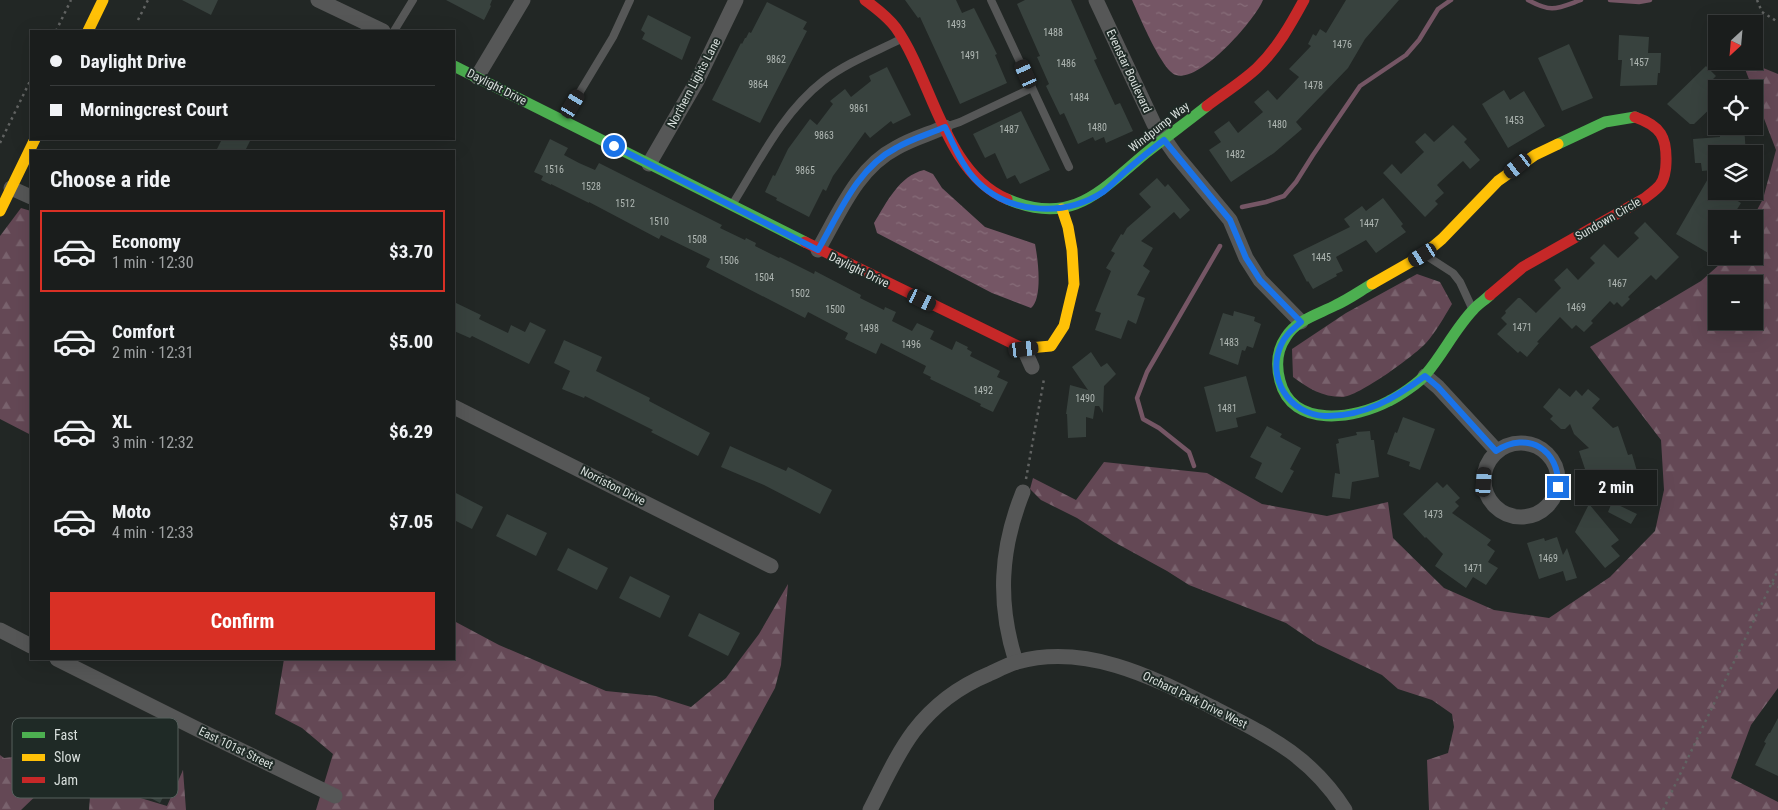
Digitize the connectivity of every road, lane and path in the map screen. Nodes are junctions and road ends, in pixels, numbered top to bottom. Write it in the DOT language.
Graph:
graph roads {
  1 [pos="71,0"];
  2 [pos="102,0"];
  3 [pos="148,0"];
  4 [pos="318,0"];
  5 [pos="413,0"];
  6 [pos="523,0"];
  7 [pos="630,0"];
  8 [pos="736,0"];
  9 [pos="865,0"];
  10 [pos="991,0"];
  11 [pos="1096,0"];
  12 [pos="1304,0"];
  13 [pos="1757,0"];
  14 [pos="138,20"];
  15 [pos="1778,22"];
  16 [pos="56,30"];
  17 [pos="88,30"];
  18 [pos="382,30"];
  19 [pos="395,30"];
  20 [pos="903,38"];
  21 [pos="455,66"];
  22 [pos="477,77"];
  23 [pos="30,81"];
  24 [pos="1032,88"];
  25 [pos="563,120"];
  26 [pos="945,127"];
  27 [pos="35,140"];
  28 [pos="1164,140"];
  29 [pos="0,143"];
  30 [pos="649,164"];
  31 [pos="1069,167"];
  32 [pos="11,188"];
  33 [pos="30,197"];
  34 [pos="731,206"];
  35 [pos="1062,208"];
  36 [pos="0,211"];
  37 [pos="818,250"];
  38 [pos="1423,255"];
  39 [pos="1473,310"];
  40 [pos="1301,322"];
  41 [pos="1024,349"];
  42 [pos="1032,367"];
  43 [pos="1425,376"];
  44 [pos="1044,379"];
  45 [pos="455,408"];
  46 [pos="1496,451"];
  47 [pos="1023,492"];
  48 [pos="771,566"];
  49 [pos="1778,570"];
  50 [pos="1772,583"];
  51 [pos="1778,587"];
  52 [pos="0,630"];
  53 [pos="30,645"];
  54 [pos="59,660"];
  55 [pos="1016,662"];
  56 [pos="175,718"];
  57 [pos="178,720"];
  58 [pos="335,796"];
  59 [pos="1664,808"];
  60 [pos="870,810"];
  61 [pos="1345,810"];
  1 -- 16 [label="path"];
  2 -- 17 [label="street"];
  3 -- 14 [label="path"];
  4 -- 18 [label="street"];
  5 -- 19 [label="lane"];
  6 -- 22 [label="street"];
  7 -- 25 [label="lane"];
  8 -- 30 [label="street, Northern Lights Lane"];
  9 -- 20 [label="street, Windpump Way"];
  10 -- 24 [label="lane"];
  11 -- 28 [label="street, Evenstar Boulevard"];
  12 -- 28 [label="street, Windpump Way"];
  13 -- 15 [label="path"];
  20 -- 26 [label="street, Windpump Way"];
  20 -- 34 [label="lane"];
  21 -- 22 [label="street, Daylight Drive"];
  22 -- 25 [label="street, Daylight Drive"];
  23 -- 29 [label="path"];
  24 -- 26 [label="lane"];
  24 -- 31 [label="lane"];
  25 -- 30 [label="street, Daylight Drive"];
  26 -- 35 [label="street, Windpump Way"];
  26 -- 37 [label="street"];
  27 -- 32 [label="street"];
  28 -- 35 [label="street, Windpump Way"];
  28 -- 40 [label="street"];
  30 -- 34 [label="street, Daylight Drive"];
  32 -- 33 [label="street"];
  32 -- 36 [label="street"];
  34 -- 37 [label="street, Daylight Drive"];
  35 -- 41 [label="street"];
  37 -- 41 [label="street, Daylight Drive"];
  38 -- 39 [label="lane"];
  38 -- 39 [label="street, Sundown Circle"];
  38 -- 40 [label="street, Sundown Circle"];
  39 -- 43 [label="street, Sundown Circle"];
  40 -- 43 [label="street, Sundown Circle"];
  41 -- 42 [label="street"];
  43 -- 46 [label="street"];
  44 -- 47 [label="path"];
  45 -- 48 [label="street, Norriston Drive"];
  46 -- 46 [label="street"];
  47 -- 55 [label="street"];
  49 -- 50 [label="path"];
  50 -- 51 [label="path"];
  50 -- 59 [label="path"];
  52 -- 53 [label="street"];
  54 -- 56 [label="street, East 101st Street"];
  55 -- 60 [label="street, Orchard Park Drive West"];
  55 -- 61 [label="street, Orchard Park Drive West"];
  57 -- 58 [label="street, East 101st Street"];
}
